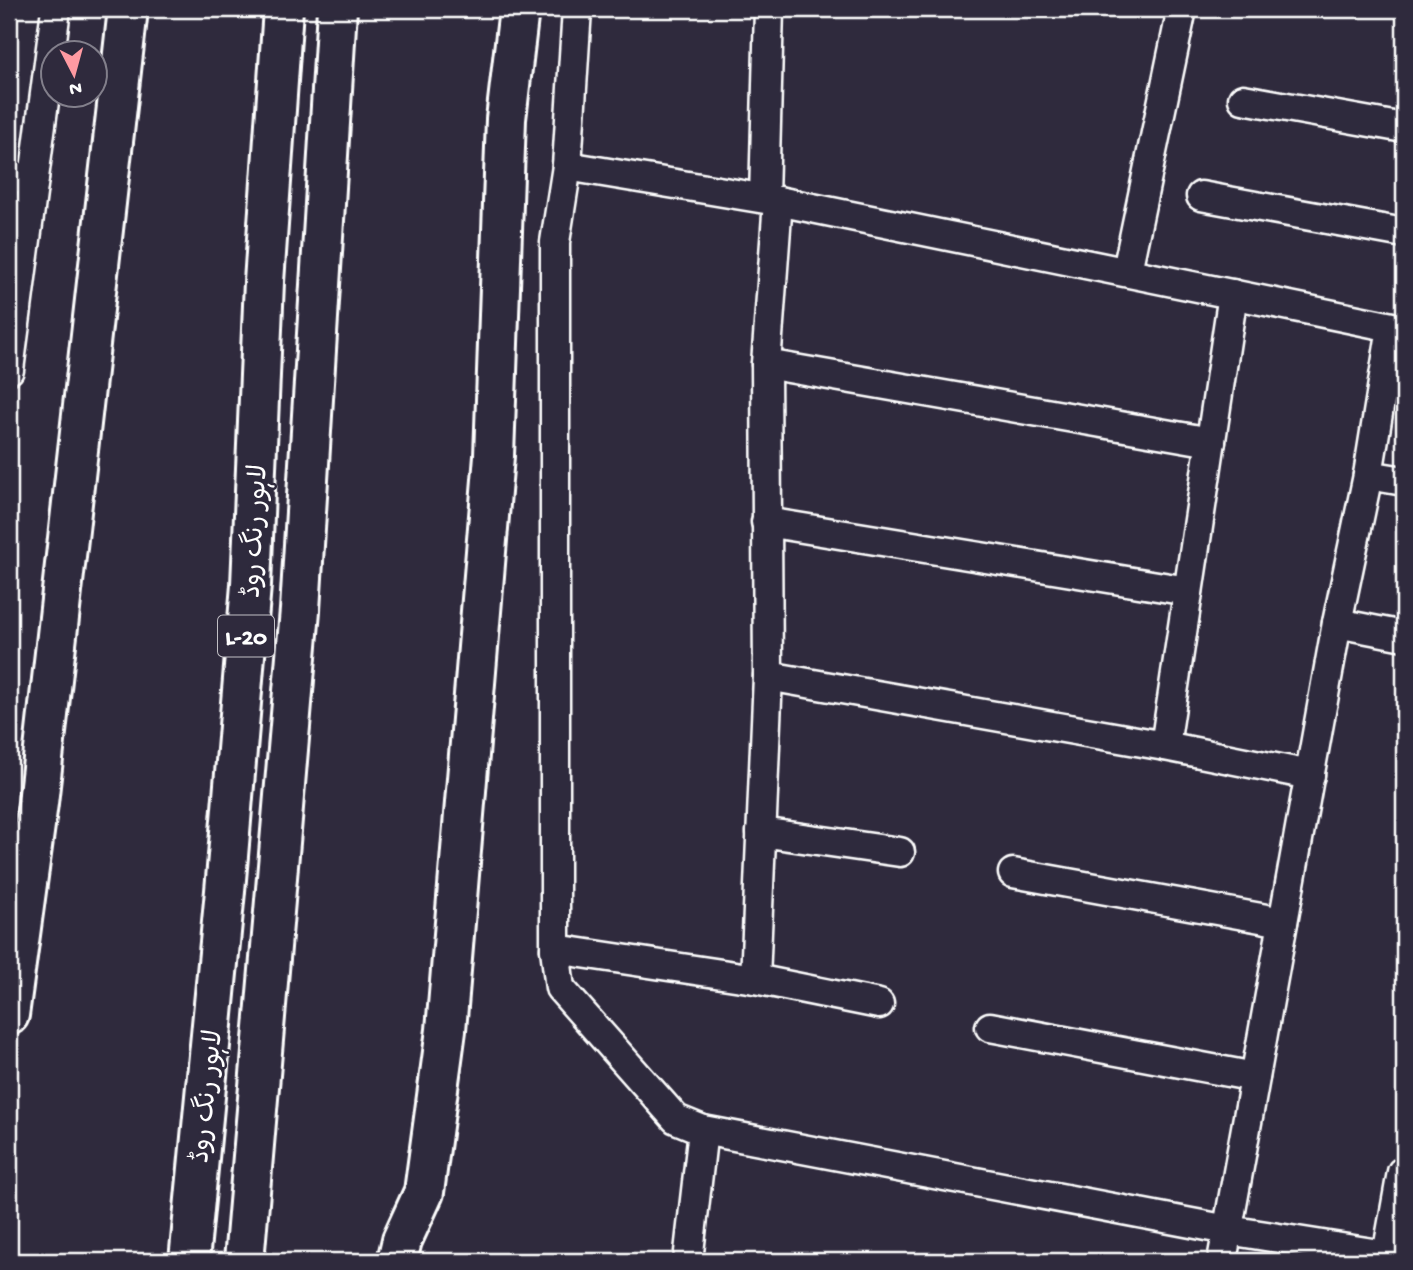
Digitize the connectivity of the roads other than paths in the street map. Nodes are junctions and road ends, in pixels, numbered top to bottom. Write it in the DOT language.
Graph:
graph roads {
  1 [pos="57,9"];
  2 [pos="128,9"];
  3 [pos="283,9"];
  4 [pos="337,9"];
  5 [pos="519,9"];
  6 [pos="577,9"];
  7 [pos="769,9"];
  8 [pos="1182,9"];
  9 [pos="1243,99"];
  10 [pos="1404,128"];
  11 [pos="567,166"];
  12 [pos="21,178"];
  13 [pos="1201,196"];
  14 [pos="771,199"];
  15 [pos="1404,233"];
  16 [pos="1126,271"];
  17 [pos="1233,294"];
  18 [pos="766,364"];
  19 [pos="9,370"];
  20 [pos="1211,442"];
  21 [pos="1368,475"];
  22 [pos="1404,481"];
  23 [pos="766,522"];
  24 [pos="1188,591"];
  25 [pos="1337,623"];
  26 [pos="1404,636"];
  27 [pos="768,676"];
  28 [pos="1165,746"];
  29 [pos="1310,775"];
  30 [pos="761,832"];
  31 [pos="900,852"];
  32 [pos="1013,873"];
  33 [pos="1283,922"];
  34 [pos="555,949"];
  35 [pos="755,979"];
  36 [pos="879,1004"];
  37 [pos="9,1015"];
  38 [pos="990,1027"];
  39 [pos="1255,1077"];
  40 [pos="703,1130"];
  41 [pos="1402,1172"];
  42 [pos="1228,1230"];
  43 [pos="1392,1258"];
  44 [pos="189,1261"];
  45 [pos="244,1261"];
  46 [pos="397,1261"];
  47 [pos="688,1261"];
  48 [pos="1222,1261"];
  1 -- 12 [label="street"];
  2 -- 37 [label="main road"];
  3 -- 44 [label="main road, لاہور رنگ روڈ / L-20"];
  4 -- 45 [label="main road, لاہور رنگ روڈ / L-20"];
  5 -- 46 [label="main road"];
  6 -- 11 [label="street"];
  7 -- 14 [label="street"];
  8 -- 16 [label="street"];
  9 -- 10 [label="street"];
  11 -- 14 [label="street"];
  11 -- 34 [label="street"];
  12 -- 19 [label="street"];
  13 -- 15 [label="street"];
  14 -- 16 [label="street"];
  14 -- 18 [label="street"];
  16 -- 17 [label="street"];
  17 -- 20 [label="street"];
  17 -- 21 [label="street"];
  18 -- 20 [label="street"];
  18 -- 23 [label="street"];
  20 -- 24 [label="street"];
  21 -- 22 [label="street"];
  21 -- 25 [label="street"];
  23 -- 24 [label="street"];
  23 -- 27 [label="street"];
  24 -- 28 [label="street"];
  25 -- 26 [label="street"];
  25 -- 29 [label="street"];
  27 -- 28 [label="street"];
  27 -- 30 [label="street"];
  28 -- 29 [label="street"];
  29 -- 33 [label="street"];
  30 -- 31 [label="street"];
  30 -- 35 [label="street"];
  32 -- 33 [label="street"];
  33 -- 39 [label="street"];
  34 -- 35 [label="street"];
  34 -- 40 [label="street"];
  35 -- 36 [label="street"];
  38 -- 39 [label="street"];
  39 -- 42 [label="street"];
  40 -- 42 [label="street"];
  40 -- 47 [label="street"];
  41 -- 43 [label="street"];
  42 -- 43 [label="street"];
  42 -- 48 [label="street"];
}
